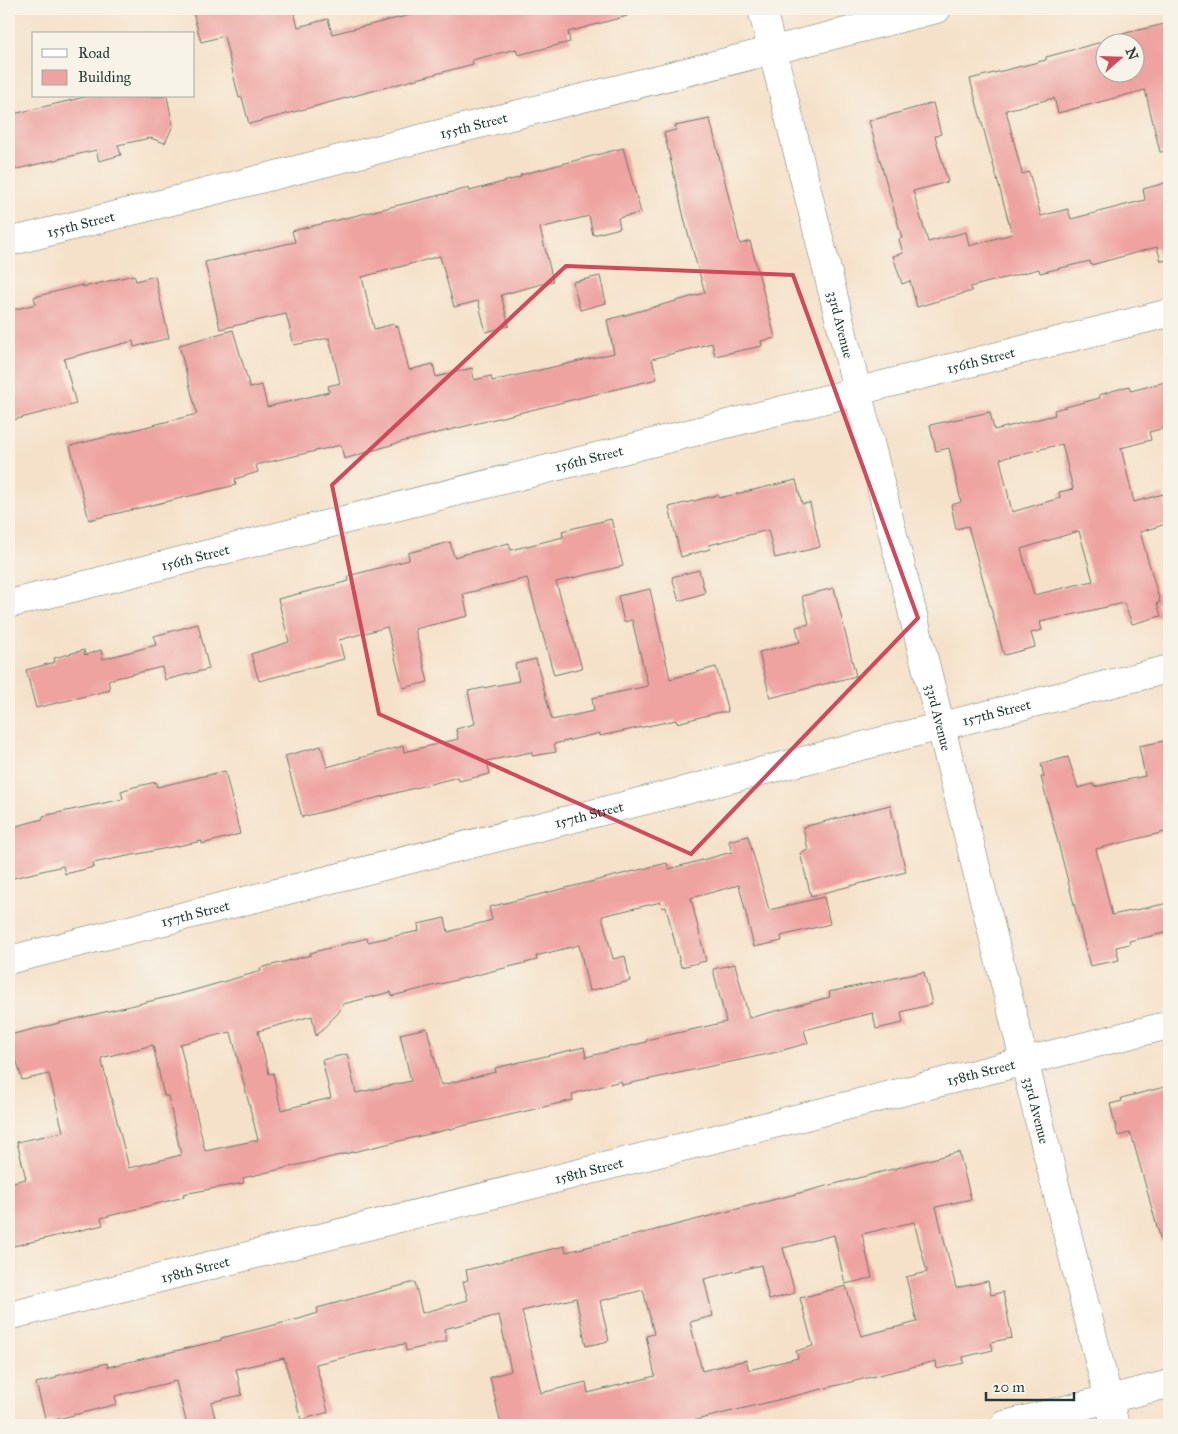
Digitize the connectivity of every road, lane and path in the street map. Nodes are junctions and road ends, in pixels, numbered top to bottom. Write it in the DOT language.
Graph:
graph roads {
  1 [pos="762,9"];
  2 [pos="937,9"];
  3 [pos="772,50"];
  4 [pos="9,242"];
  5 [pos="1169,312"];
  6 [pos="857,391"];
  7 [pos="9,604"];
  8 [pos="1169,670"];
  9 [pos="941,727"];
  10 [pos="9,960"];
  11 [pos="1169,1025"];
  12 [pos="1024,1061"];
  13 [pos="9,1316"];
  14 [pos="1169,1384"];
  15 [pos="1109,1399"];
  16 [pos="1004,1425"];
  17 [pos="1115,1425"];
  1 -- 3 [label="street, 33rd Avenue"];
  2 -- 3 [label="street, 155th Street"];
  3 -- 4 [label="street, 155th Street"];
  3 -- 6 [label="street, 33rd Avenue"];
  5 -- 6 [label="street, 156th Street"];
  6 -- 7 [label="street, 156th Street"];
  6 -- 9 [label="street, 33rd Avenue"];
  8 -- 9 [label="street, 157th Street"];
  9 -- 10 [label="street, 157th Street"];
  9 -- 12 [label="street, 33rd Avenue"];
  11 -- 12 [label="street, 158th Street"];
  12 -- 13 [label="street, 158th Street"];
  12 -- 15 [label="street, 33rd Avenue"];
  14 -- 15 [label="street"];
  15 -- 16 [label="street"];
  15 -- 17 [label="street, 33rd Avenue"];
}
